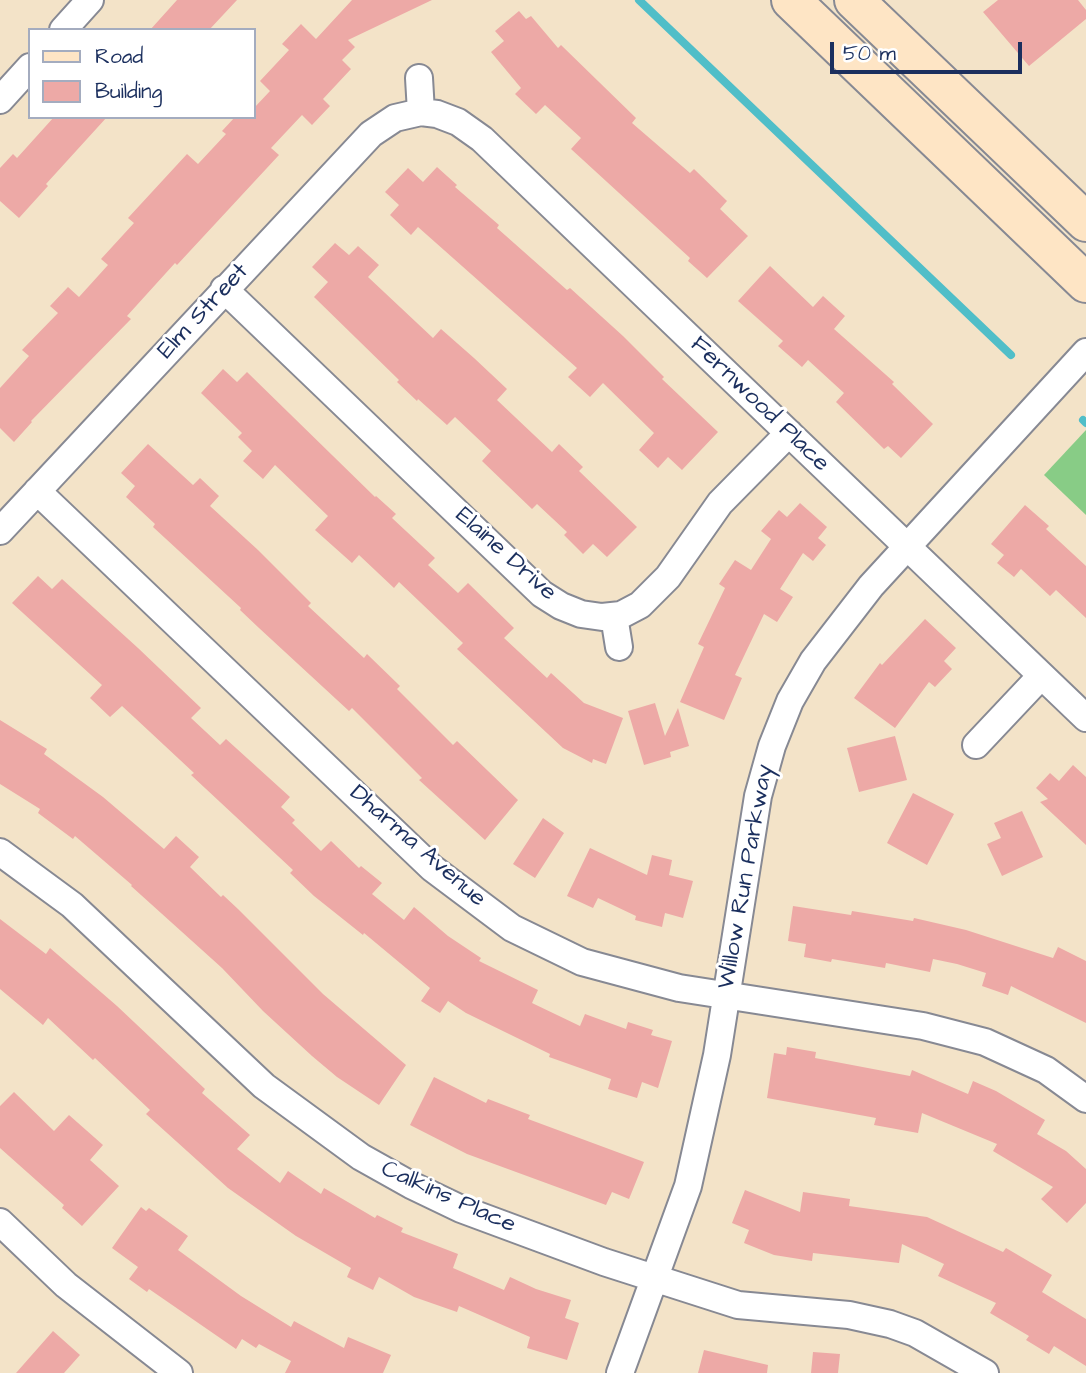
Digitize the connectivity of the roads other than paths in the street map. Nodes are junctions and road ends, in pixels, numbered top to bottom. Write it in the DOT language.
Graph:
graph roads {
  1 [pos="90,0"];
  2 [pos="791,0"];
  3 [pos="855,0"];
  4 [pos="65,28"];
  5 [pos="28,69"];
  6 [pos="419,78"];
  7 [pos="0,100"];
  8 [pos="421,112"];
  9 [pos="1086,222"];
  10 [pos="1086,283"];
  11 [pos="225,289"];
  12 [pos="1086,352"];
  13 [pos="789,433"];
  14 [pos="37,491"];
  15 [pos="0,531"];
  16 [pos="907,547"];
  17 [pos="614,616"];
  18 [pos="619,647"];
  19 [pos="1041,676"];
  20 [pos="1086,718"];
  21 [pos="976,745"];
  22 [pos="0,852"];
  23 [pos="726,995"];
  24 [pos="1086,1099"];
  25 [pos="0,1222"];
  26 [pos="654,1278"];
  27 [pos="165,1369"];
  28 [pos="620,1373"];
  29 [pos="985,1373"];
  1 -- 4 [label="street"];
  2 -- 10 [label="main road"];
  3 -- 9 [label="main road"];
  5 -- 7 [label="street"];
  6 -- 8 [label="street"];
  8 -- 11 [label="street, Elm Street"];
  8 -- 13 [label="street, Fernwood Place"];
  11 -- 14 [label="street, Elm Street"];
  11 -- 17 [label="street, Elaine Drive"];
  12 -- 16 [label="street, Willow Run Parkway"];
  13 -- 16 [label="street, Fernwood Place"];
  13 -- 17 [label="street"];
  14 -- 15 [label="street, Elm Street"];
  14 -- 23 [label="street, Dharma Avenue"];
  16 -- 19 [label="street, Fernwood Place"];
  16 -- 23 [label="street, Willow Run Parkway"];
  17 -- 18 [label="street"];
  19 -- 20 [label="street, Fernwood Place"];
  19 -- 21 [label="street"];
  22 -- 26 [label="street, Calkins Place"];
  23 -- 24 [label="street, Dharma Avenue"];
  23 -- 26 [label="street, Willow Run Parkway"];
  25 -- 27 [label="street"];
  26 -- 28 [label="street, Willow Run Parkway"];
  26 -- 29 [label="street, Calkins Place"];
}
